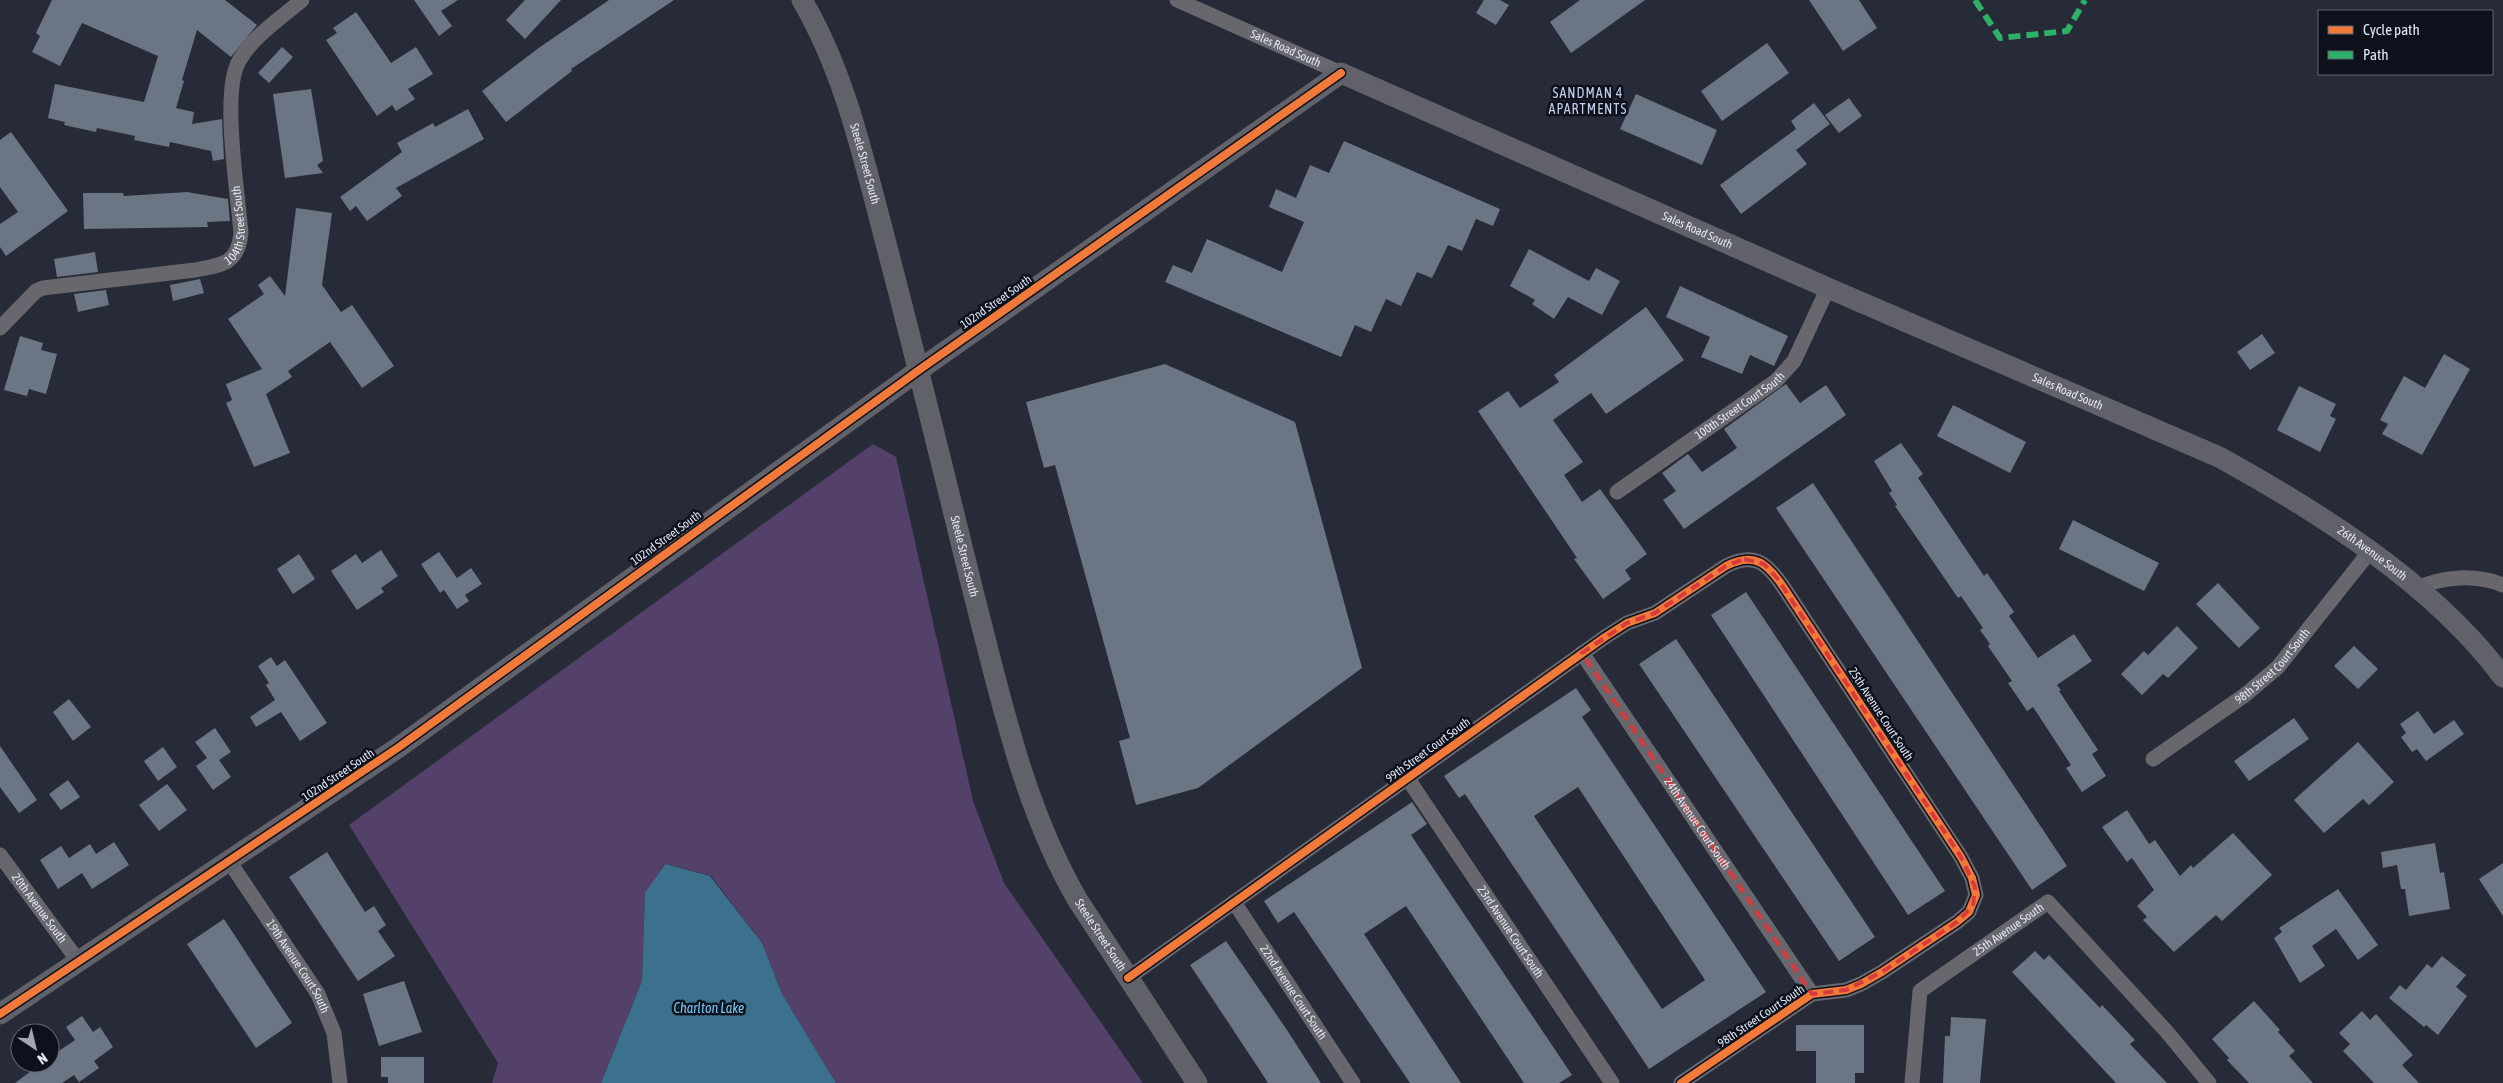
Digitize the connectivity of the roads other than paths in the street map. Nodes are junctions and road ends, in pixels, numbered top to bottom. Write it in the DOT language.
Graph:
graph roads {
  1 [pos="302,0"];
  2 [pos="802,0"];
  3 [pos="1177,0"];
  4 [pos="1341,73"];
  5 [pos="1828,288"];
  6 [pos="0,328"];
  7 [pos="919,370"];
  8 [pos="2219,457"];
  9 [pos="1616,492"];
  10 [pos="2371,550"];
  11 [pos="1750,559"];
  12 [pos="2503,585"];
  13 [pos="2416,589"];
  14 [pos="1582,653"];
  15 [pos="2503,676"];
  16 [pos="2153,759"];
  17 [pos="1408,779"];
  18 [pos="0,855"];
  19 [pos="229,861"];
  20 [pos="1976,895"];
  21 [pos="1234,902"];
  22 [pos="79,962"];
  23 [pos="1128,978"];
  24 [pos="1812,994"];
  25 [pos="0,1014"];
  26 [pos="340,1083"];
  27 [pos="1197,1083"];
  28 [pos="1353,1083"];
  29 [pos="1612,1083"];
  30 [pos="1681,1083"];
  31 [pos="1912,1083"];
  32 [pos="2209,1083"];
  1 -- 6 [label="street, 104th Street South"];
  2 -- 7 [label="street, Steele Street South"];
  3 -- 4 [label="street, Sales Road South"];
  4 -- 5 [label="street, Sales Road South"];
  4 -- 7 [label="street, 102nd Street South"];
  5 -- 8 [label="street, Sales Road South"];
  5 -- 9 [label="street, 100th Street Court South"];
  7 -- 19 [label="street, 102nd Street South"];
  7 -- 23 [label="street, Steele Street South"];
  8 -- 10 [label="street, 26th Avenue South"];
  10 -- 13 [label="street, 26th Avenue South"];
  10 -- 16 [label="street, 98th Street Court South"];
  11 -- 14 [label="street, 99th Street Court South"];
  11 -- 20 [label="street, 25th Avenue Court South"];
  12 -- 13 [label="street"];
  13 -- 15 [label="street, 26th Avenue South"];
  14 -- 17 [label="street, 99th Street Court South"];
  14 -- 24 [label="street, 24th Avenue Court South"];
  17 -- 21 [label="street, 99th Street Court South"];
  17 -- 29 [label="street, 23rd Avenue Court South"];
  18 -- 22 [label="street, 20th Avenue South"];
  19 -- 22 [label="street, 102nd Street South"];
  19 -- 26 [label="street, 19th Avenue Court South"];
  20 -- 24 [label="street, 98th Street Court South"];
  21 -- 23 [label="street, 99th Street Court South"];
  21 -- 28 [label="street, 22nd Avenue Court South"];
  22 -- 25 [label="street, 102nd Street South"];
  23 -- 27 [label="street, Steele Street South"];
  24 -- 30 [label="street, 98th Street Court South"];
  31 -- 32 [label="street, 25th Avenue South"];
}
